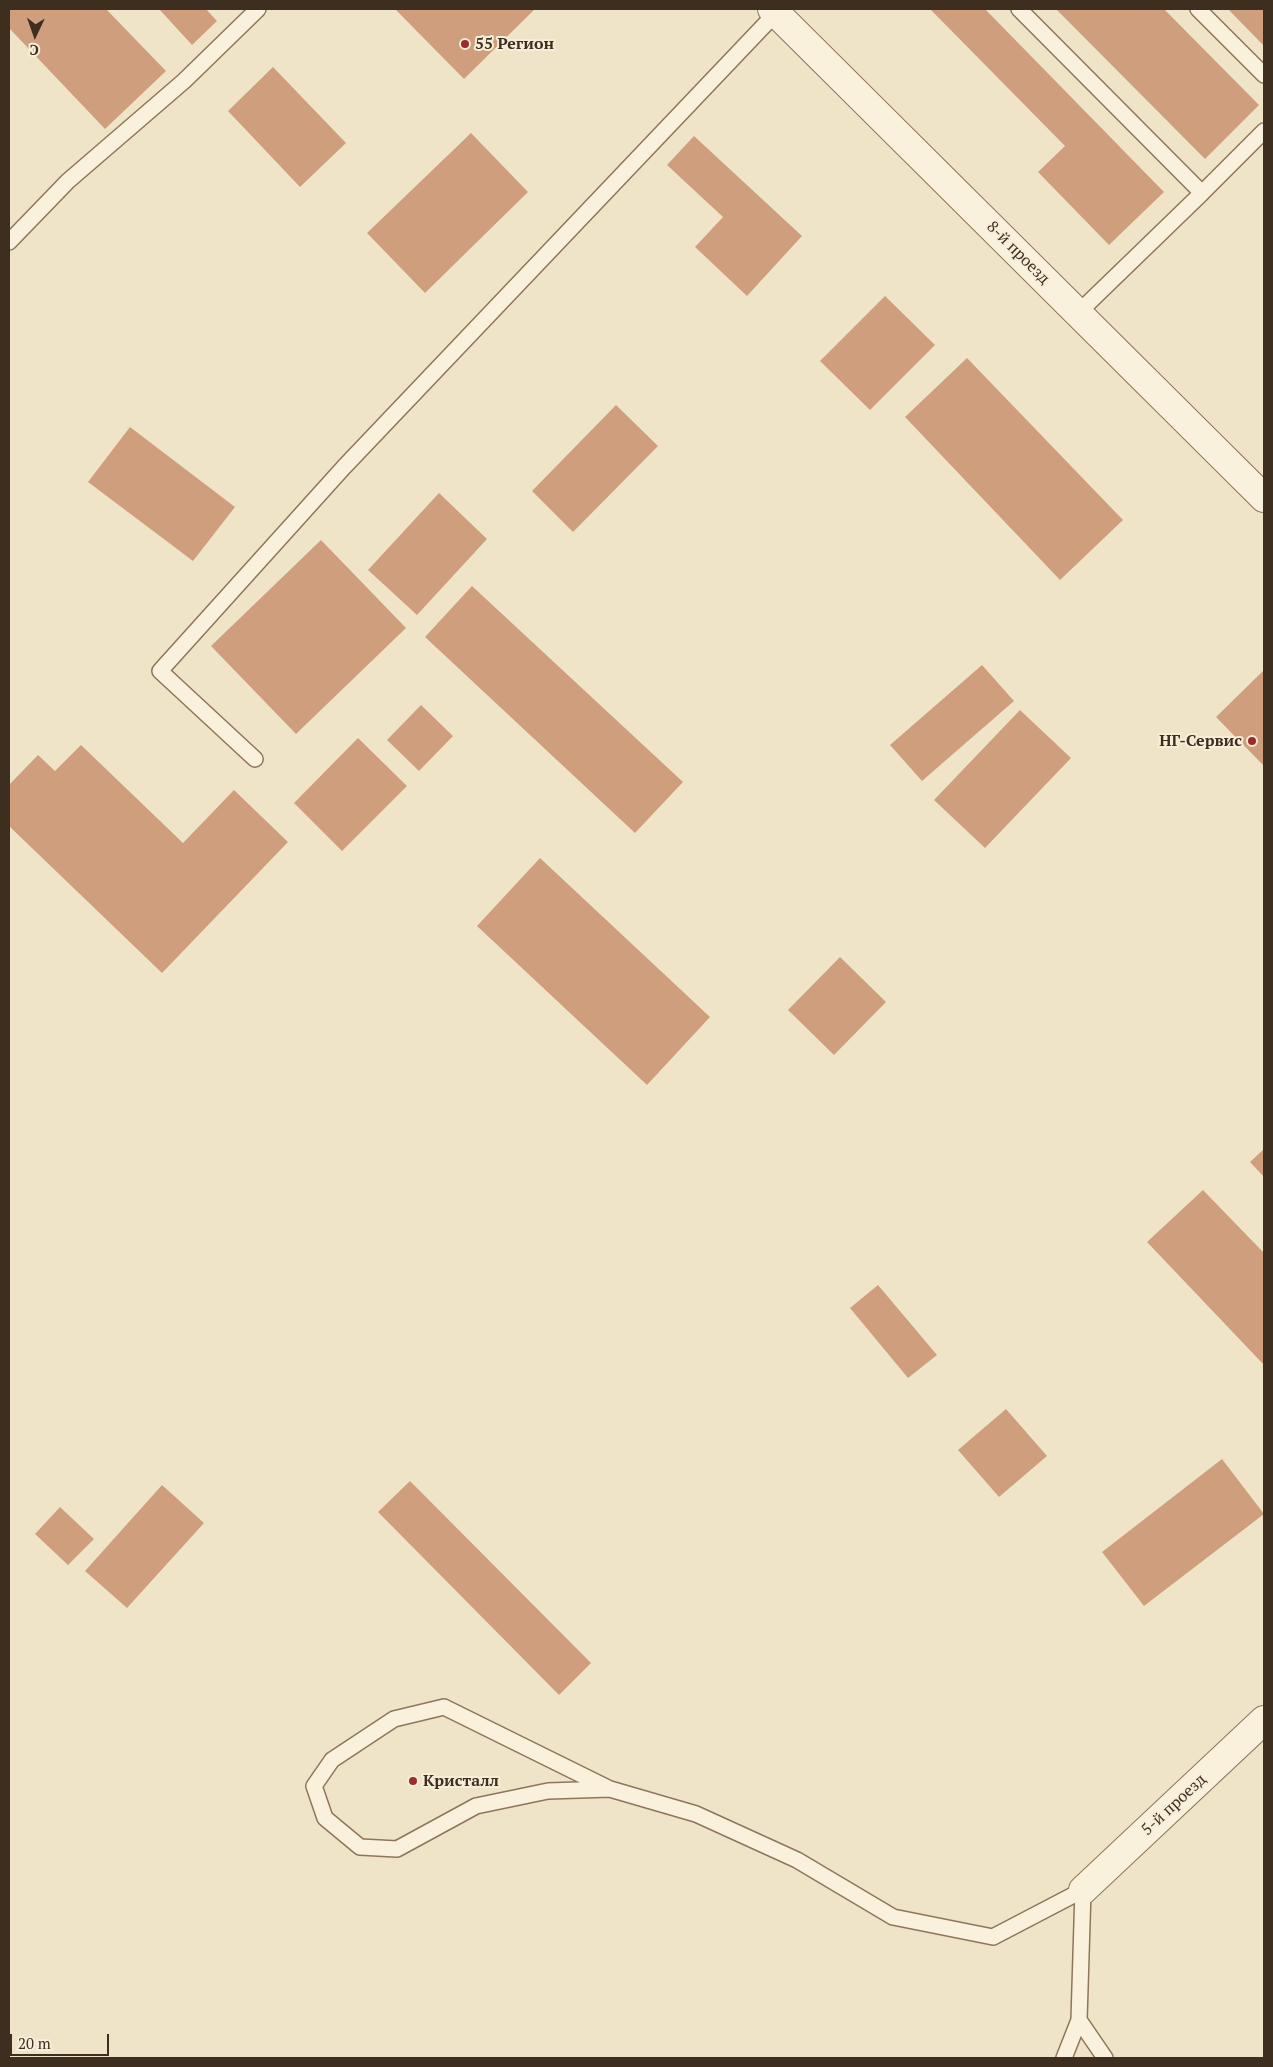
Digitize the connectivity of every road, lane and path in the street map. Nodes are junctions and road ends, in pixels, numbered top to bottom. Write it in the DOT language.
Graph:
graph roads {
  1 [pos="258,9"];
  2 [pos="1019,9"];
  3 [pos="1198,9"];
  4 [pos="774,11"];
  5 [pos="1264,75"];
  6 [pos="1264,131"];
  7 [pos="1202,193"];
  8 [pos="9,242"];
  9 [pos="1078,314"];
  10 [pos="1264,498"];
  11 [pos="255,759"];
  12 [pos="1264,1720"];
  13 [pos="610,1789"];
  14 [pos="1083,1890"];
  15 [pos="1079,2020"];
  16 [pos="1064,2058"];
  17 [pos="1105,2058"];
  1 -- 8 [label="lane"];
  2 -- 7 [label="lane"];
  3 -- 5 [label="lane"];
  4 -- 9 [label="street, 8-й проезд"];
  4 -- 11 [label="lane"];
  6 -- 7 [label="lane"];
  7 -- 9 [label="lane"];
  9 -- 10 [label="street, 8-й проезд"];
  12 -- 14 [label="street, 5-й проезд"];
  13 -- 13 [label="lane"];
  13 -- 14 [label="lane"];
  14 -- 15 [label="lane"];
  15 -- 16 [label="lane"];
  15 -- 17 [label="lane"];
}
